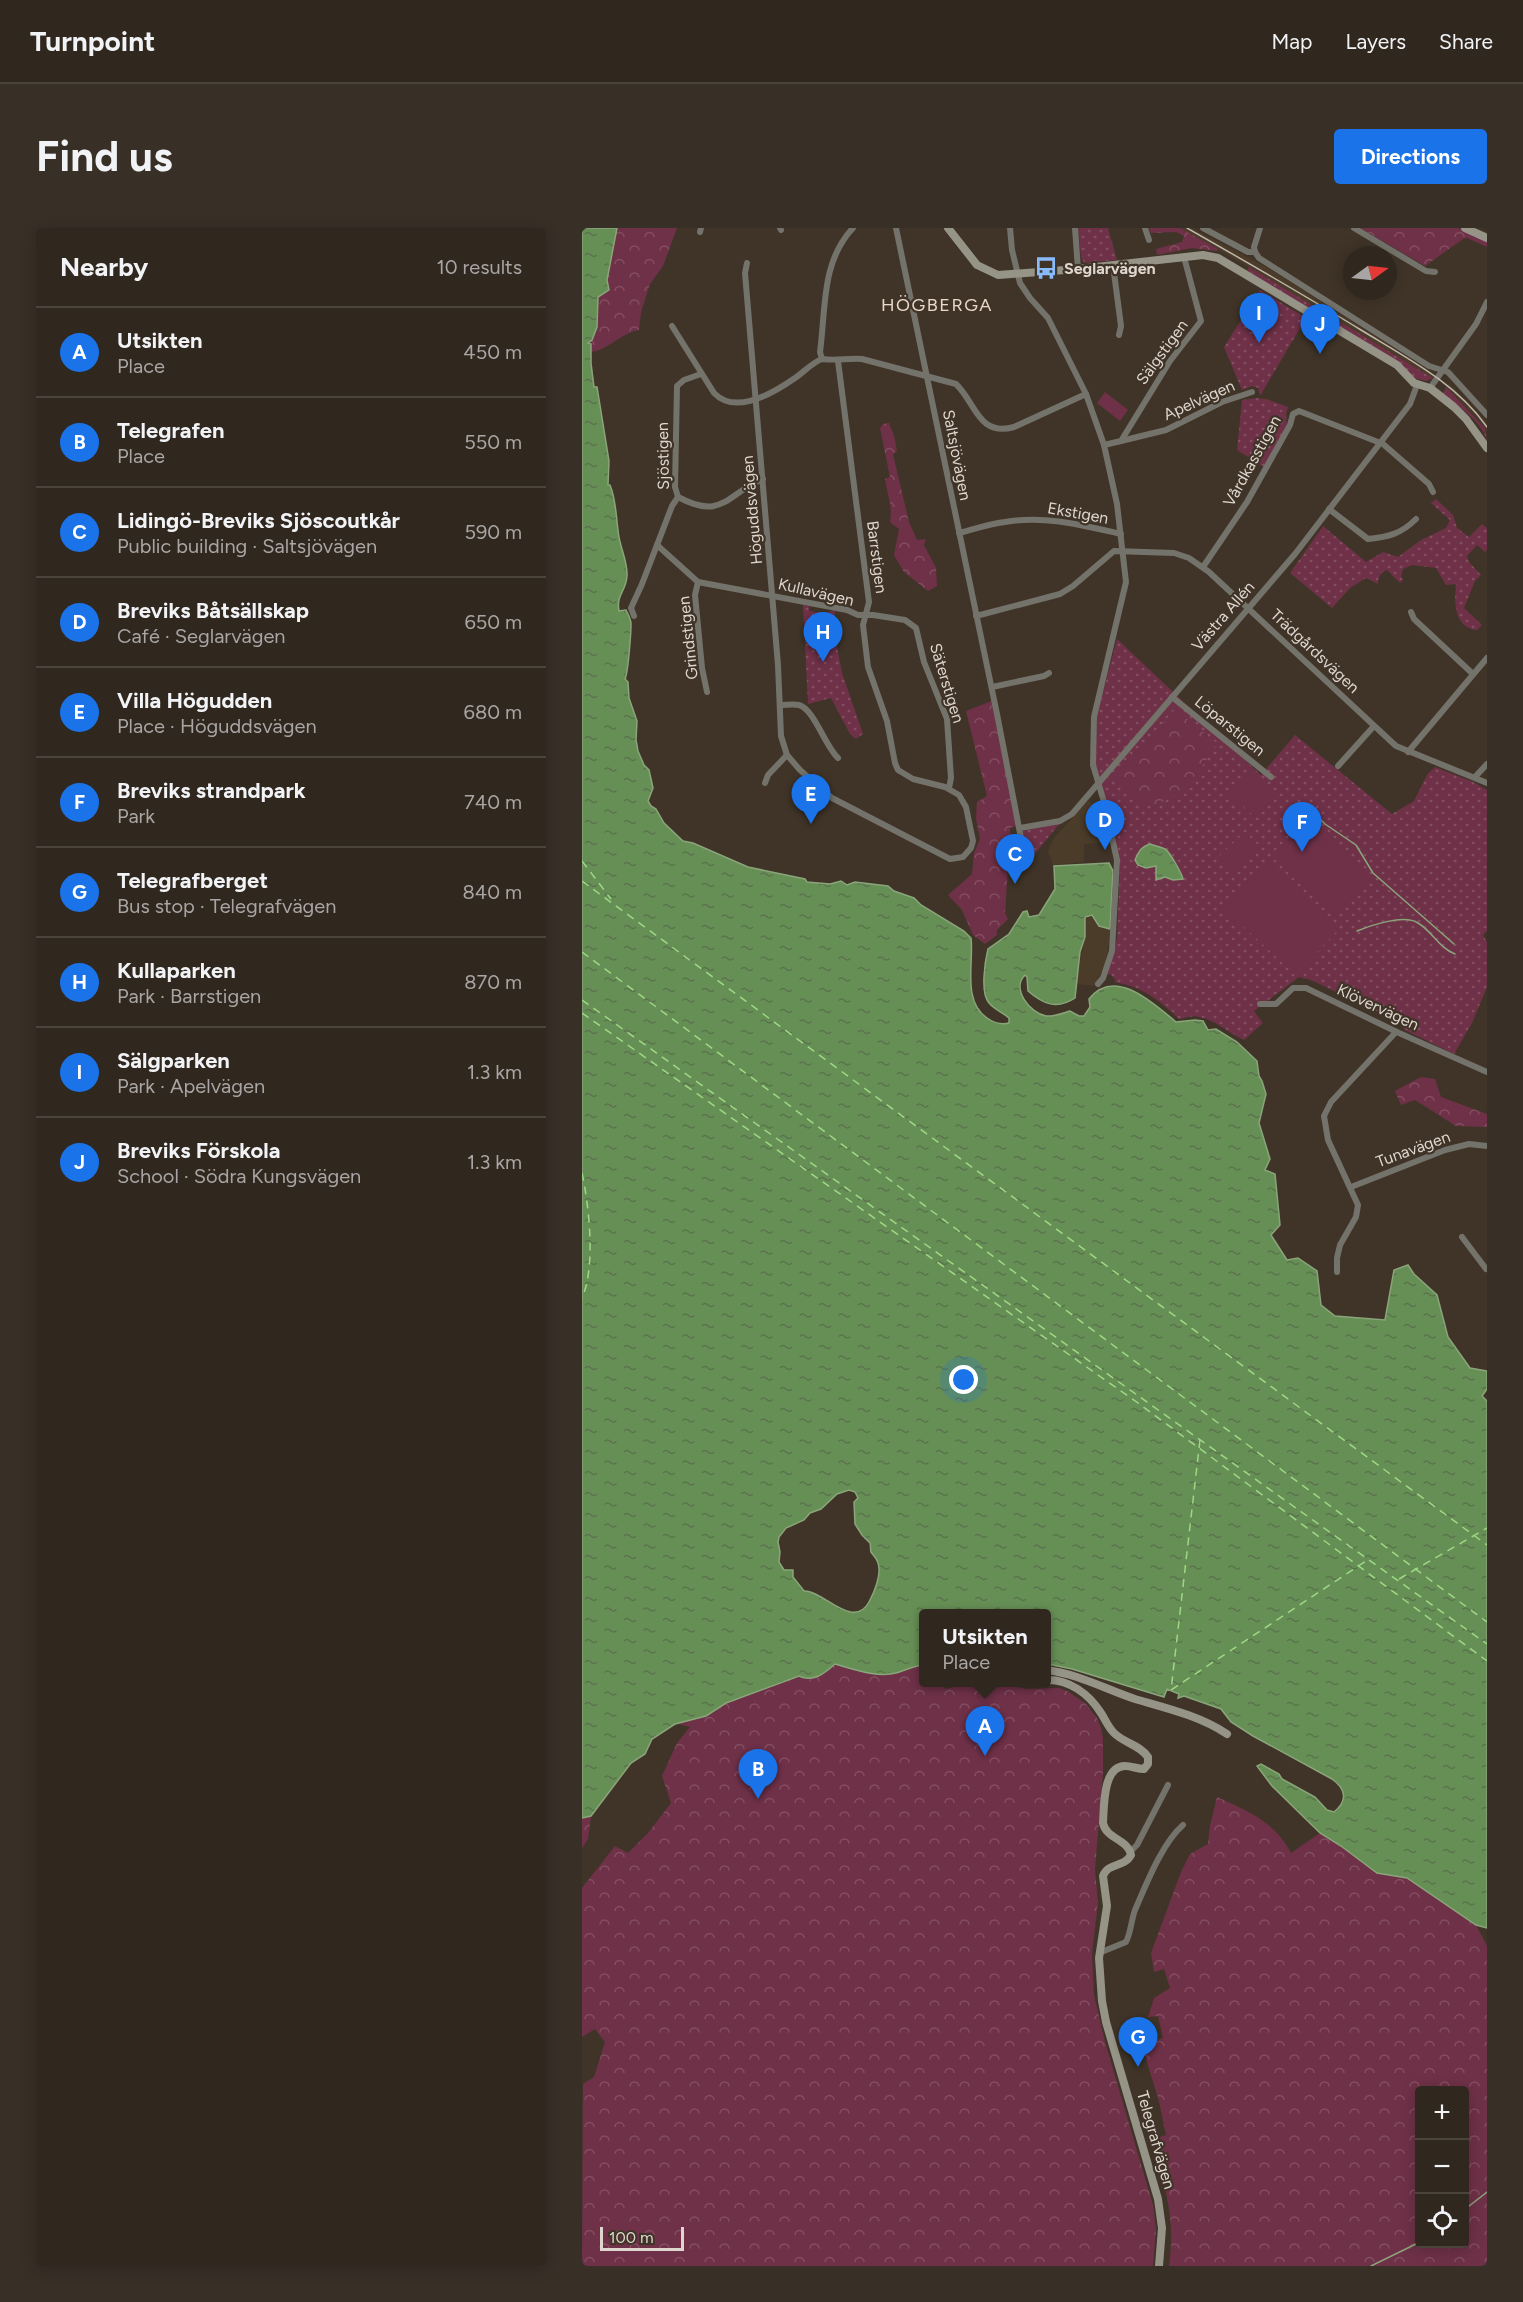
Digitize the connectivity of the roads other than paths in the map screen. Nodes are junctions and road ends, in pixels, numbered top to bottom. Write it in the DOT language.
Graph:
graph roads {
  1 [pos="853,228"];
  2 [pos="896,228"];
  3 [pos="948,228"];
  4 [pos="1010,228"];
  5 [pos="1075,228"];
  6 [pos="1145,228"];
  7 [pos="1203,228"];
  8 [pos="1260,228"];
  9 [pos="1354,228"];
  10 [pos="1465,228"];
  11 [pos="1487,238"];
  12 [pos="1149,240"];
  13 [pos="1255,252"];
  14 [pos="1184,257"];
  15 [pos="747,263"];
  16 [pos="1113,266"];
  17 [pos="1078,269"];
  18 [pos="1436,272"];
  19 [pos="1017,274"];
  20 [pos="1487,302"];
  21 [pos="672,326"];
  22 [pos="1119,335"];
  23 [pos="822,359"];
  24 [pos="838,361"];
  25 [pos="1444,369"];
  26 [pos="702,374"];
  27 [pos="927,378"];
  28 [pos="1417,385"];
  29 [pos="1430,388"];
  30 [pos="1252,393"];
  31 [pos="1086,394"];
  32 [pos="757,400"];
  33 [pos="1487,415"];
  34 [pos="1121,441"];
  35 [pos="1378,442"];
  36 [pos="1104,445"];
  37 [pos="1487,448"];
  38 [pos="763,479"];
  39 [pos="1433,492"];
  40 [pos="678,497"];
  41 [pos="1329,509"];
  42 [pos="1416,519"];
  43 [pos="959,533"];
  44 [pos="1121,534"];
  45 [pos="657,545"];
  46 [pos="1123,550"];
  47 [pos="1203,567"];
  48 [pos="698,582"];
  49 [pos="773,596"];
  50 [pos="1248,608"];
  51 [pos="1411,612"];
  52 [pos="866,615"];
  53 [pos="634,616"];
  54 [pos="976,616"];
  55 [pos="912,623"];
  56 [pos="1487,658"];
  57 [pos="1049,673"];
  58 [pos="1473,674"];
  59 [pos="992,687"];
  60 [pos="707,692"];
  61 [pos="1172,697"];
  62 [pos="780,705"];
  63 [pos="1374,726"];
  64 [pos="1408,752"];
  65 [pos="787,754"];
  66 [pos="838,758"];
  67 [pos="1487,764"];
  68 [pos="1338,766"];
  69 [pos="1271,777"];
  70 [pos="1474,777"];
  71 [pos="1098,781"];
  72 [pos="765,783"];
  73 [pos="1487,783"];
  74 [pos="949,788"];
  75 [pos="1020,828"];
  76 [pos="1026,864"];
  77 [pos="1098,984"];
  78 [pos="1260,1004"];
  79 [pos="1396,1032"];
  80 [pos="1487,1072"];
  81 [pos="1487,1146"];
  82 [pos="1351,1187"];
  83 [pos="1462,1237"];
  84 [pos="1486,1270"];
  85 [pos="1337,1272"];
  86 [pos="1051,1671"];
  87 [pos="1051,1680"];
  88 [pos="1227,1734"];
  89 [pos="1168,1785"];
  90 [pos="1183,1825"];
  91 [pos="1130,1852"];
  92 [pos="1099,1953"];
  93 [pos="1159,2266"];
  1 -- 23 [label="street"];
  2 -- 27 [label="street, Saltsjövägen"];
  3 -- 19 [label="street"];
  4 -- 19 [label="street"];
  5 -- 17 [label="street"];
  6 -- 12 [label="street"];
  7 -- 13 [label="street"];
  8 -- 13 [label="street"];
  9 -- 18 [label="street"];
  10 -- 11 [label="street"];
  13 -- 25 [label="street"];
  14 -- 16 [label="street"];
  14 -- 28 [label="street"];
  14 -- 34 [label="street, Sälgstigen"];
  15 -- 32 [label="street, Höguddsvägen"];
  16 -- 17 [label="street"];
  16 -- 22 [label="street"];
  17 -- 19 [label="street"];
  19 -- 31 [label="street"];
  20 -- 25 [label="street"];
  21 -- 26 [label="street"];
  23 -- 24 [label="street"];
  23 -- 32 [label="street"];
  24 -- 27 [label="street"];
  24 -- 52 [label="street, Barrstigen"];
  25 -- 29 [label="street"];
  25 -- 33 [label="street"];
  26 -- 32 [label="street"];
  26 -- 40 [label="street, Sjöstigen"];
  27 -- 31 [label="street"];
  27 -- 43 [label="street, Saltsjövägen"];
  28 -- 29 [label="street"];
  28 -- 35 [label="street, Västra Allén"];
  29 -- 37 [label="street"];
  30 -- 34 [label="street, Apelvägen"];
  31 -- 36 [label="street"];
  32 -- 38 [label="street, Höguddsvägen"];
  34 -- 36 [label="street"];
  35 -- 39 [label="street, Vårdkasstigen"];
  35 -- 41 [label="street, Västra Allén"];
  35 -- 47 [label="street, Vårdkasstigen"];
  36 -- 44 [label="street"];
  38 -- 40 [label="street"];
  38 -- 49 [label="street, Höguddsvägen"];
  40 -- 45 [label="street, Sjöstigen"];
  41 -- 42 [label="street"];
  41 -- 50 [label="street, Västra Allén"];
  43 -- 44 [label="street, Ekstigen"];
  43 -- 54 [label="street, Saltsjövägen"];
  44 -- 46 [label="street"];
  45 -- 48 [label="street"];
  45 -- 53 [label="street, Sjöstigen"];
  46 -- 47 [label="street, Trädgårdsvägen"];
  46 -- 54 [label="street"];
  46 -- 71 [label="street"];
  47 -- 50 [label="street, Trädgårdsvägen"];
  48 -- 49 [label="street, Kullavägen"];
  48 -- 60 [label="street, Grindstigen"];
  49 -- 52 [label="street, Kullavägen"];
  49 -- 62 [label="street, Höguddsvägen"];
  50 -- 61 [label="street, Västra Allén"];
  50 -- 63 [label="street, Trädgårdsvägen"];
  51 -- 58 [label="street"];
  52 -- 55 [label="street, Kullavägen"];
  52 -- 74 [label="street, Barrstigen"];
  54 -- 59 [label="street, Saltsjövägen"];
  55 -- 74 [label="street, Säterstigen"];
  56 -- 58 [label="street"];
  57 -- 59 [label="street"];
  58 -- 64 [label="street"];
  59 -- 75 [label="street, Saltsjövägen"];
  61 -- 69 [label="street, Löparstigen"];
  61 -- 71 [label="street, Västra Allén"];
  62 -- 65 [label="street, Höguddsvägen"];
  62 -- 66 [label="street"];
  63 -- 64 [label="street, Trädgårdsvägen"];
  63 -- 68 [label="street"];
  64 -- 70 [label="street, Trädgårdsvägen"];
  65 -- 72 [label="street"];
  65 -- 74 [label="street"];
  67 -- 70 [label="street"];
  70 -- 73 [label="street, Trädgårdsvägen"];
  71 -- 75 [label="street, Västra Allén"];
  71 -- 77 [label="street"];
  75 -- 76 [label="street, Saltsjövägen"];
  78 -- 79 [label="street, Klövervägen"];
  79 -- 80 [label="street, Klövervägen"];
  79 -- 82 [label="street"];
  81 -- 82 [label="street, Tunavägen"];
  82 -- 85 [label="street"];
  83 -- 84 [label="street"];
  86 -- 88 [label="street"];
  87 -- 91 [label="street"];
  89 -- 91 [label="street"];
  90 -- 92 [label="street"];
  91 -- 92 [label="street, Telegrafvägen"];
  92 -- 93 [label="street, Telegrafvägen"];
}
